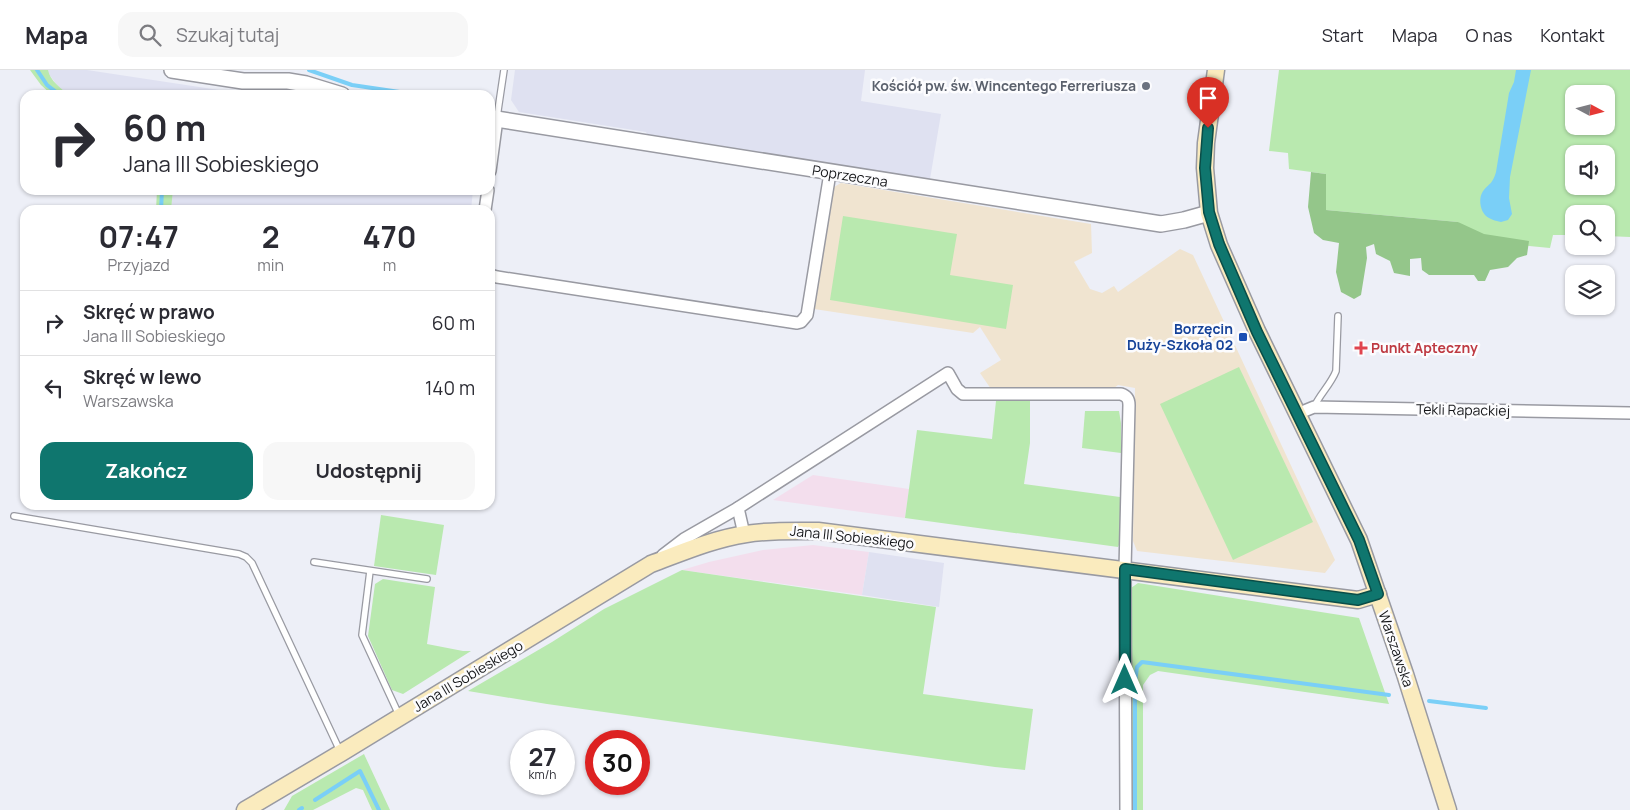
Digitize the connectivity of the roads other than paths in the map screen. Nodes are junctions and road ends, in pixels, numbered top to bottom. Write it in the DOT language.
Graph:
graph roads {
  1 [pos="172,70"];
  2 [pos="504,70"];
  3 [pos="1216,70"];
  4 [pos="326,90"];
  5 [pos="495,110"];
  6 [pos="495,119"];
  7 [pos="830,173"];
  8 [pos="1209,212"];
  9 [pos="495,276"];
  10 [pos="1338,316"];
  11 [pos="1314,407"];
  12 [pos="1298,414"];
  13 [pos="1630,414"];
  14 [pos="738,508"];
  15 [pos="14,516"];
  16 [pos="744,534"];
  17 [pos="314,562"];
  18 [pos="651,564"];
  19 [pos="1125,569"];
  20 [pos="370,571"];
  21 [pos="427,579"];
  22 [pos="1378,594"];
  23 [pos="400,717"];
  24 [pos="341,753"];
  25 [pos="245,810"];
  26 [pos="1126,810"];
  27 [pos="1448,810"];
  1 -- 4 [label="street"];
  2 -- 5 [label="lane"];
  3 -- 8 [label="main road, Warszawska"];
  6 -- 7 [label="street, Poprzeczna"];
  7 -- 8 [label="street, Poprzeczna"];
  7 -- 9 [label="street"];
  8 -- 12 [label="main road, Warszawska"];
  10 -- 11 [label="lane"];
  11 -- 12 [label="street, Tekli Rapackiej"];
  11 -- 13 [label="street, Tekli Rapackiej"];
  12 -- 22 [label="main road, Warszawska"];
  14 -- 16 [label="street"];
  14 -- 18 [label="street"];
  14 -- 19 [label="street"];
  15 -- 24 [label="lane"];
  16 -- 18 [label="main road, Jana III Sobieskiego"];
  16 -- 19 [label="main road, Jana III Sobieskiego"];
  17 -- 20 [label="lane"];
  18 -- 23 [label="main road, Jana III Sobieskiego"];
  19 -- 22 [label="main road, Jana III Sobieskiego"];
  19 -- 26 [label="street"];
  20 -- 21 [label="lane"];
  20 -- 23 [label="lane"];
  22 -- 27 [label="main road, Warszawska"];
  23 -- 24 [label="main road, Jana III Sobieskiego"];
  24 -- 25 [label="main road, Jana III Sobieskiego"];
}
